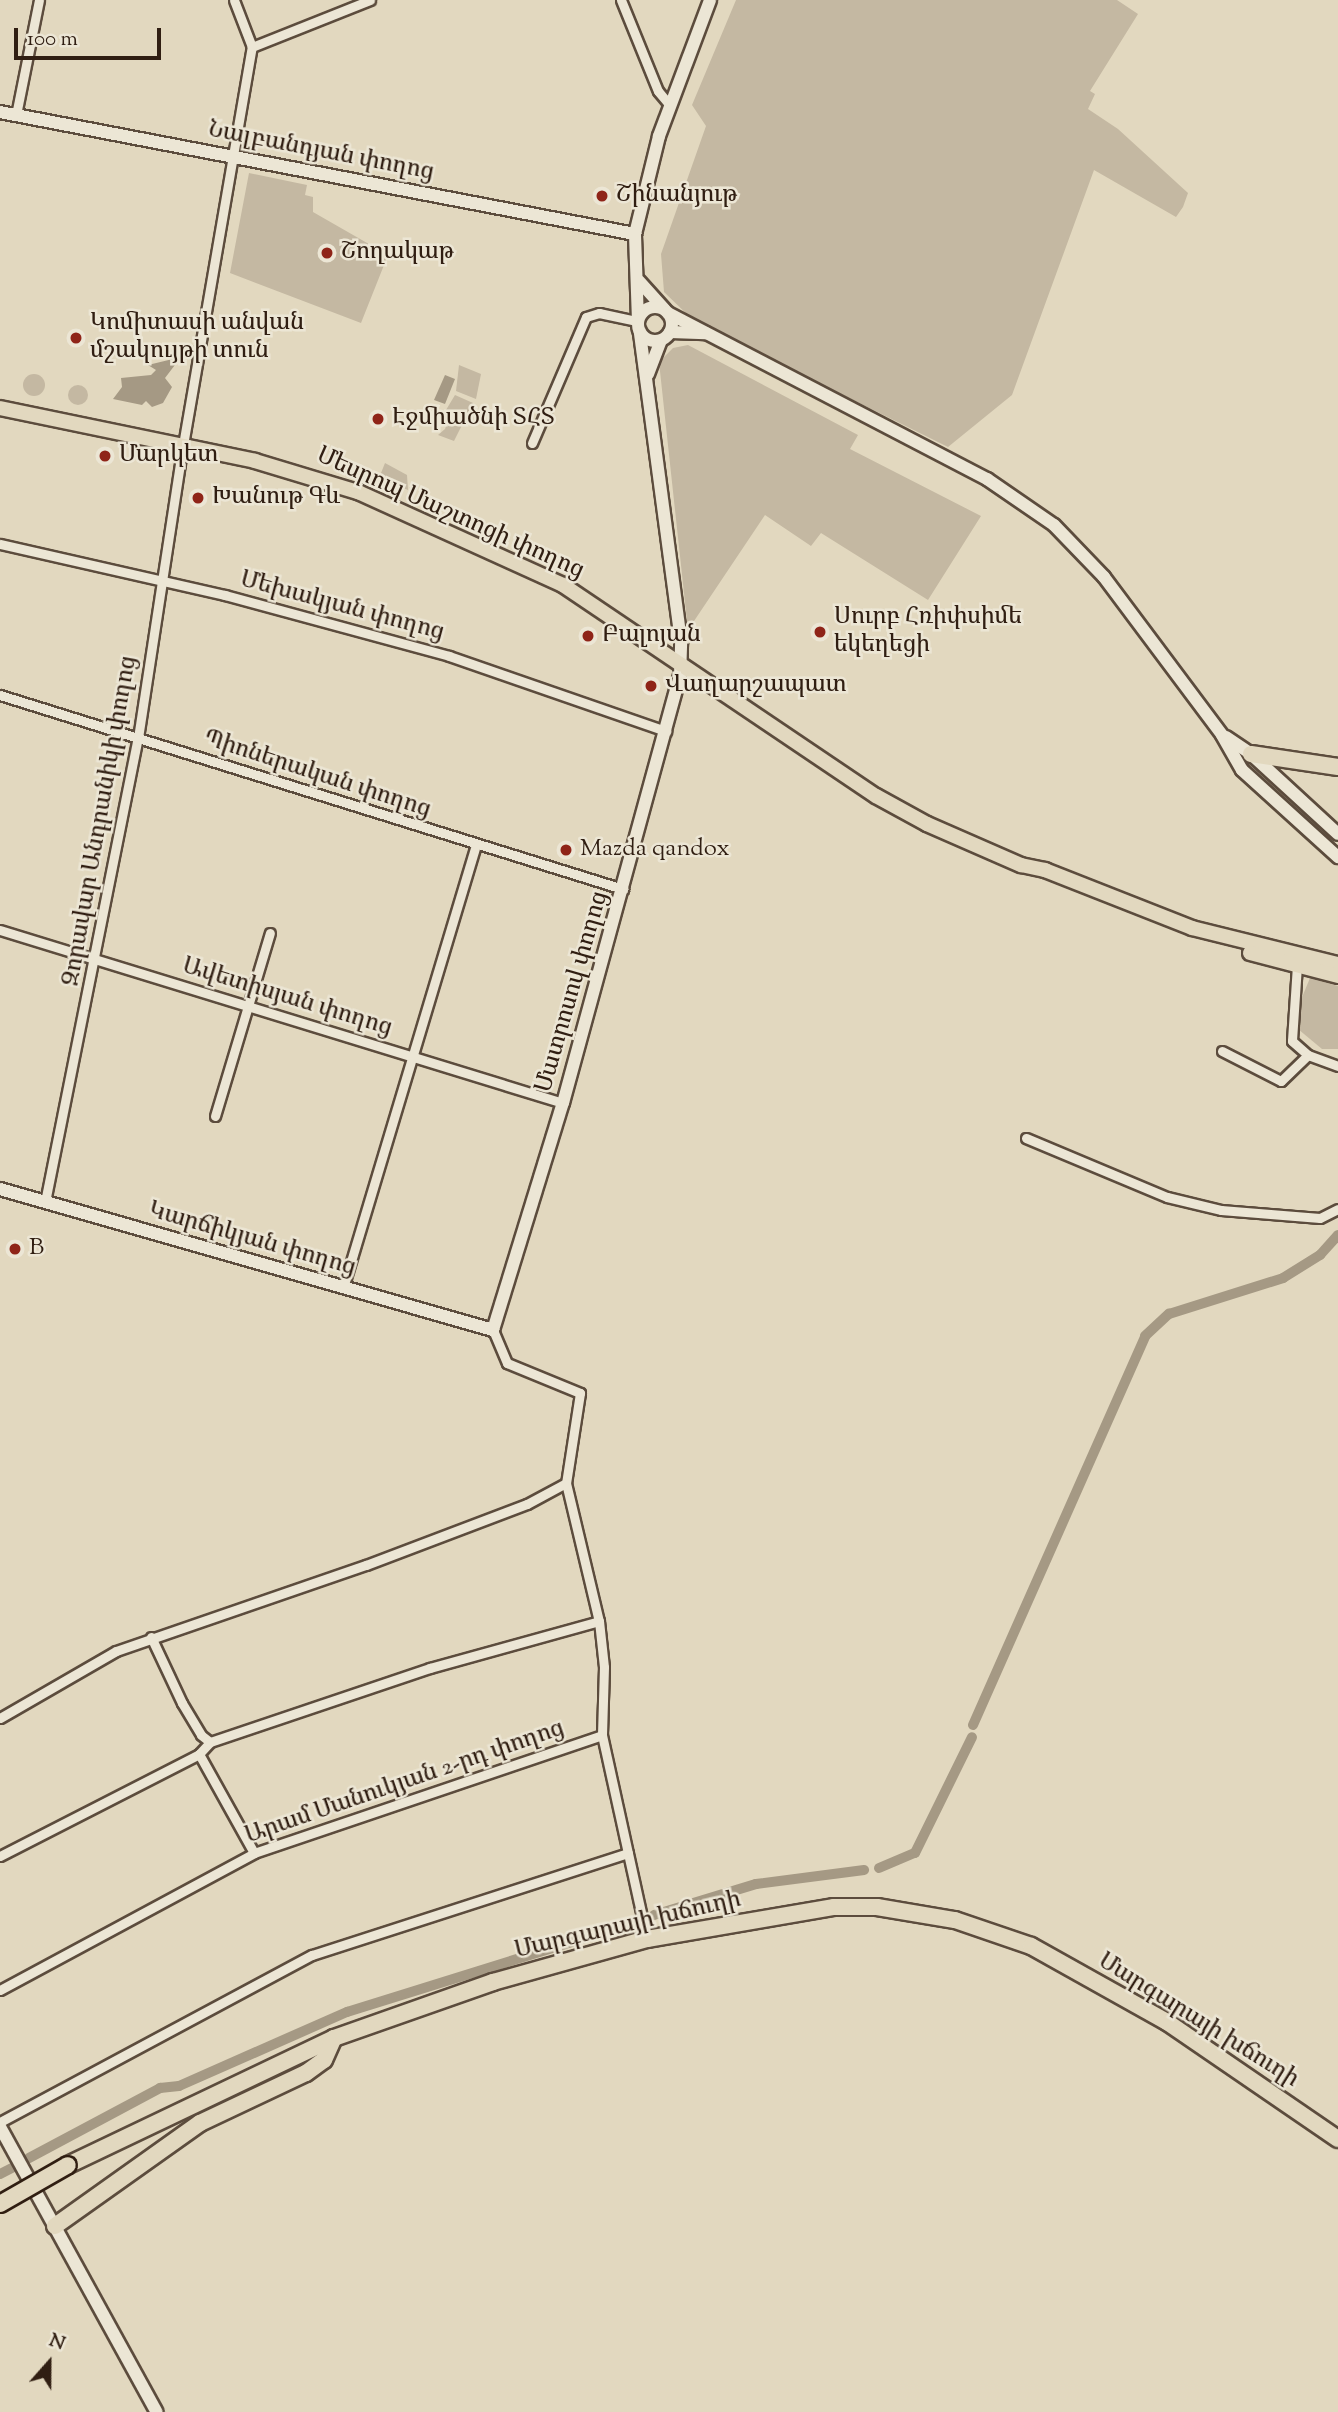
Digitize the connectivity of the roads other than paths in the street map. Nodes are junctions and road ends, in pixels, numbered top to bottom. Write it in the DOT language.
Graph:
graph roads {
  1 [pos="39,0"];
  2 [pos="233,0"];
  3 [pos="370,0"];
  4 [pos="621,0"];
  5 [pos="710,0"];
  6 [pos="252,47"];
  7 [pos="669,104"];
  8 [pos="0,112"];
  9 [pos="16,115"];
  10 [pos="234,156"];
  11 [pos="635,233"];
  12 [pos="639,281"];
  13 [pos="666,311"];
  14 [pos="639,327"];
  15 [pos="710,333"];
  16 [pos="665,336"];
  17 [pos="648,374"];
  18 [pos="0,408"];
  19 [pos="532,443"];
  20 [pos="183,445"];
  21 [pos="0,544"];
  22 [pos="163,581"];
  23 [pos="681,662"];
  24 [pos="0,695"];
  25 [pos="666,732"];
  26 [pos="1223,735"];
  27 [pos="138,738"];
  28 [pos="1251,754"];
  29 [pos="1338,767"];
  30 [pos="1338,834"];
  31 [pos="476,845"];
  32 [pos="1338,857"];
  33 [pos="1021,865"];
  34 [pos="623,889"];
  35 [pos="0,930"];
  36 [pos="270,933"];
  37 [pos="96,959"];
  38 [pos="1338,964"];
  39 [pos="1297,965"];
  40 [pos="1338,975"];
  41 [pos="251,1007"];
  42 [pos="1222,1051"];
  43 [pos="1308,1055"];
  44 [pos="413,1058"];
  45 [pos="1338,1066"];
  46 [pos="563,1103"];
  47 [pos="215,1116"];
  48 [pos="1026,1138"];
  49 [pos="0,1189"];
  50 [pos="45,1202"];
  51 [pos="1338,1209"];
  52 [pos="343,1288"];
  53 [pos="493,1330"];
  54 [pos="566,1483"];
  55 [pos="600,1620"];
  56 [pos="151,1637"];
  57 [pos="0,1718"];
  58 [pos="602,1735"];
  59 [pos="211,1741"];
  60 [pos="199,1754"];
  61 [pos="254,1853"];
  62 [pos="628,1853"];
  63 [pos="0,1856"];
  64 [pos="647,1939"];
  65 [pos="0,1990"];
  66 [pos="334,2038"];
  67 [pos="0,2124"];
  68 [pos="1338,2139"];
  69 [pos="0,2204"];
  70 [pos="55,2226"];
  71 [pos="158,2412"];
  1 -- 9 [label="street"];
  2 -- 6 [label="street"];
  3 -- 6 [label="street"];
  4 -- 7 [label="street"];
  5 -- 7 [label="street, Մատրոսով փողոց"];
  6 -- 10 [label="street, Զորավար Անդրանիկի փողոց"];
  7 -- 11 [label="street, Մատրոսով փողոց"];
  8 -- 9 [label="street, Նալբանդյան փողոց"];
  9 -- 10 [label="street, Նալբանդյան փողոց"];
  10 -- 11 [label="street, Նալբանդյան փողոց"];
  10 -- 20 [label="street, Զորավար Անդրանիկի փողոց"];
  11 -- 12 [label="street, Մատրոսով փողոց"];
  12 -- 13 [label="street"];
  12 -- 14 [label="street, Մատրոսով փողոց"];
  13 -- 14 [label="street"];
  13 -- 15 [label="street"];
  13 -- 16 [label="street"];
  14 -- 16 [label="street"];
  14 -- 17 [label="street, Մատրոսով փողոց"];
  14 -- 19 [label="street"];
  15 -- 16 [label="street"];
  15 -- 26 [label="street"];
  16 -- 17 [label="street"];
  17 -- 23 [label="street, Մատրոսով փողոց"];
  18 -- 20 [label="main road, Մեսրոպ Մաշտոցի փողոց"];
  20 -- 22 [label="street, Զորավար Անդրանիկի փողոց"];
  20 -- 23 [label="main road, Մեսրոպ Մաշտոցի փողոց"];
  21 -- 22 [label="street, Մեխակյան փողոց"];
  22 -- 25 [label="street, Մեխակյան փողոց"];
  22 -- 27 [label="street, Զորավար Անդրանիկի փողոց"];
  23 -- 25 [label="street, Մատրոսով փողոց"];
  23 -- 33 [label="main road, Մեսրոպ Մաշտոցի փողոց"];
  24 -- 27 [label="street, Պիոներական փողոց"];
  25 -- 34 [label="street, Մատրոսով փողոց"];
  26 -- 28 [label="street"];
  26 -- 32 [label="street"];
  27 -- 31 [label="street, Պիոներական փողոց"];
  27 -- 37 [label="street, Զորավար Անդրանիկի փողոց"];
  28 -- 29 [label="highway"];
  28 -- 30 [label="street"];
  31 -- 34 [label="street, Պիոներական փողոց"];
  31 -- 44 [label="street"];
  33 -- 38 [label="main road"];
  33 -- 39 [label="main road"];
  34 -- 46 [label="street, Մատրոսով փողոց"];
  35 -- 37 [label="street, Ավետիսյան փողոց"];
  36 -- 41 [label="street"];
  37 -- 41 [label="street, Ավետիսյան փողոց"];
  37 -- 50 [label="street, Զորավար Անդրանիկի փողոց"];
  39 -- 40 [label="main road"];
  39 -- 43 [label="street"];
  41 -- 44 [label="street, Ավետիսյան փողոց"];
  41 -- 47 [label="street"];
  42 -- 43 [label="street"];
  43 -- 45 [label="street"];
  44 -- 46 [label="street, Ավետիսյան փողոց"];
  44 -- 52 [label="street"];
  46 -- 53 [label="street, Մատրոսով փողոց"];
  48 -- 51 [label="street"];
  49 -- 50 [label="street, Կարճիկյան փողոց"];
  50 -- 52 [label="street, Կարճիկյան փողոց"];
  52 -- 53 [label="street, Կարճիկյան փողոց"];
  53 -- 54 [label="street"];
  54 -- 55 [label="street"];
  54 -- 56 [label="street"];
  55 -- 58 [label="street"];
  55 -- 59 [label="street"];
  56 -- 57 [label="street"];
  56 -- 59 [label="street"];
  58 -- 61 [label="street, Արամ Մանուկյան 2-րդ փողոց"];
  58 -- 62 [label="street"];
  59 -- 60 [label="street"];
  60 -- 61 [label="street"];
  60 -- 63 [label="street"];
  61 -- 65 [label="street, Արամ Մանուկյան 2-րդ փողոց"];
  62 -- 64 [label="street"];
  62 -- 67 [label="street"];
  64 -- 66 [label="highway, Մարգարայի խճուղի"];
  64 -- 68 [label="highway, Մարգարայի խճուղի"];
  66 -- 69 [label="highway, Մարգարայի խճուղի, bridge"];
  66 -- 70 [label="highway"];
  67 -- 70 [label="street"];
  70 -- 71 [label="street"];
}
